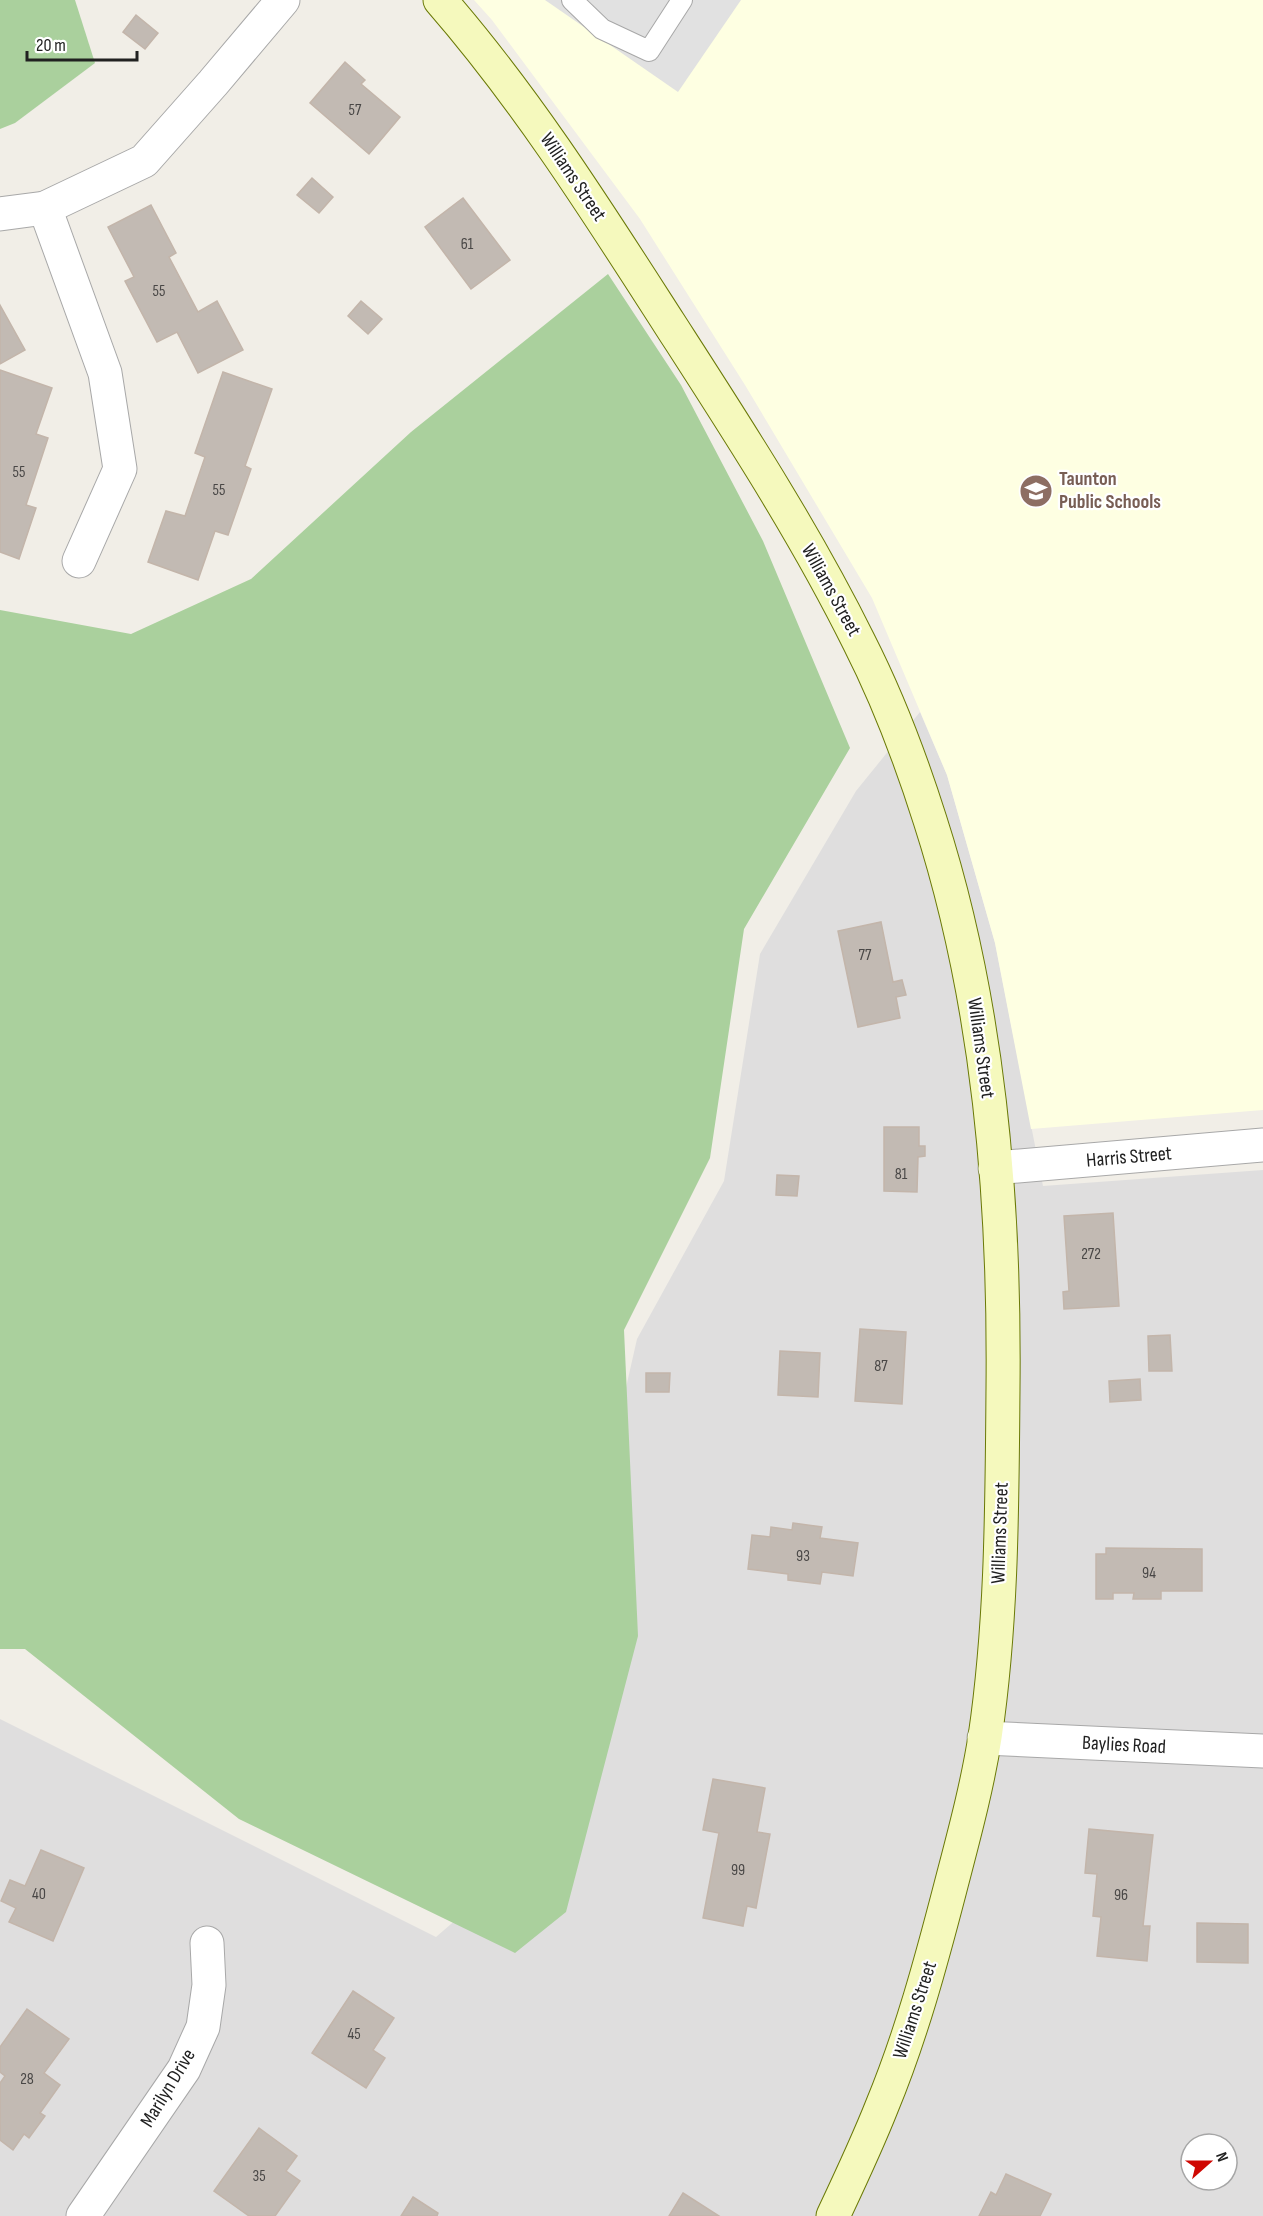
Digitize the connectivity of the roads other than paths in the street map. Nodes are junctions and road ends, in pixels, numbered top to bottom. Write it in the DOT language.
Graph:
graph roads {
  1 [pos="283,0"];
  2 [pos="440,0"];
  3 [pos="572,0"];
  4 [pos="682,0"];
  5 [pos="45,208"];
  6 [pos="0,214"];
  7 [pos="79,561"];
  8 [pos="1263,1145"];
  9 [pos="995,1168"];
  10 [pos="984,1738"];
  11 [pos="1263,1751"];
  12 [pos="207,1943"];
  13 [pos="83,2216"];
  14 [pos="833,2216"];
  1 -- 5 [label="street"];
  2 -- 9 [label="street, Williams Street"];
  3 -- 4 [label="lane"];
  5 -- 6 [label="street"];
  5 -- 7 [label="street"];
  8 -- 9 [label="street, Harris Street"];
  9 -- 10 [label="street, Williams Street"];
  10 -- 11 [label="street, Baylies Road"];
  10 -- 14 [label="street, Williams Street"];
  12 -- 13 [label="street, Marilyn Drive"];
}
